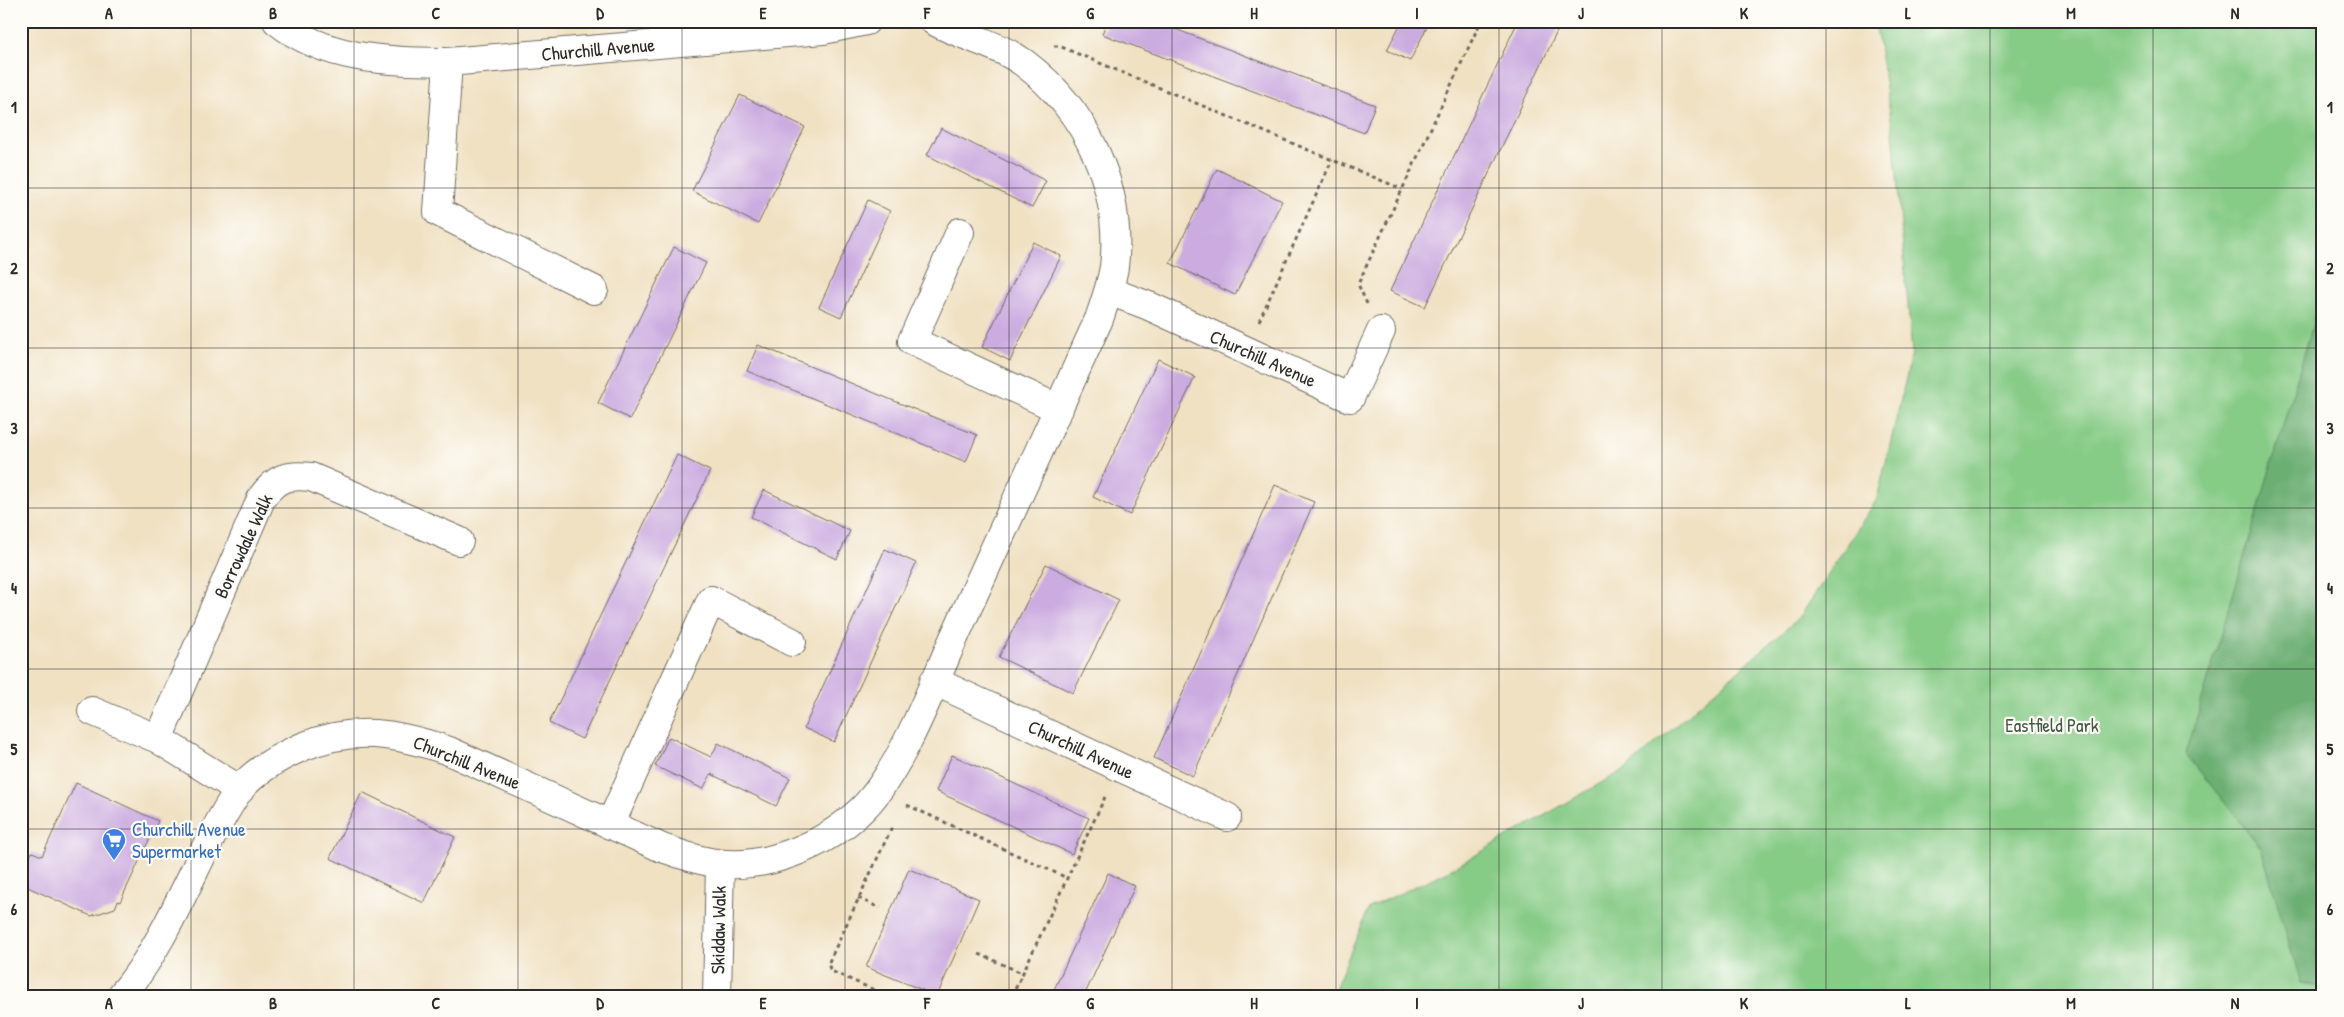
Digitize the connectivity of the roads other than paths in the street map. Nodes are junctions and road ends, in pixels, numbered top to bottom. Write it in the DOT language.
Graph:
graph roads {
  1 [pos="277,21"];
  2 [pos="866,21"];
  3 [pos="934,21"];
  4 [pos="703,30"];
  5 [pos="448,62"];
  6 [pos="960,232"];
  7 [pos="594,290"];
  8 [pos="1109,292"];
  9 [pos="1381,331"];
  10 [pos="1059,408"];
  11 [pos="459,541"];
  12 [pos="792,642"];
  13 [pos="934,681"];
  14 [pos="92,710"];
  15 [pos="158,739"];
  16 [pos="240,790"];
  17 [pos="1227,817"];
  18 [pos="610,825"];
  19 [pos="720,864"];
  20 [pos="121,996"];
  21 [pos="717,996"];
  1 -- 5 [label="street, Churchill Avenue"];
  2 -- 4 [label="street, Churchill Avenue"];
  3 -- 8 [label="street, Churchill Avenue"];
  4 -- 5 [label="street, Churchill Avenue"];
  5 -- 7 [label="street"];
  6 -- 10 [label="street"];
  8 -- 9 [label="street, Churchill Avenue"];
  8 -- 10 [label="street, Churchill Avenue"];
  10 -- 13 [label="street, Churchill Avenue"];
  11 -- 15 [label="street, Borrowdale Walk"];
  12 -- 18 [label="street"];
  13 -- 17 [label="street, Churchill Avenue"];
  13 -- 19 [label="street, Churchill Avenue"];
  14 -- 15 [label="street"];
  15 -- 16 [label="street"];
  16 -- 18 [label="street, Churchill Avenue"];
  16 -- 20 [label="street, Churchill Avenue"];
  18 -- 19 [label="street, Churchill Avenue"];
  19 -- 21 [label="street, Skiddaw Walk"];
}
